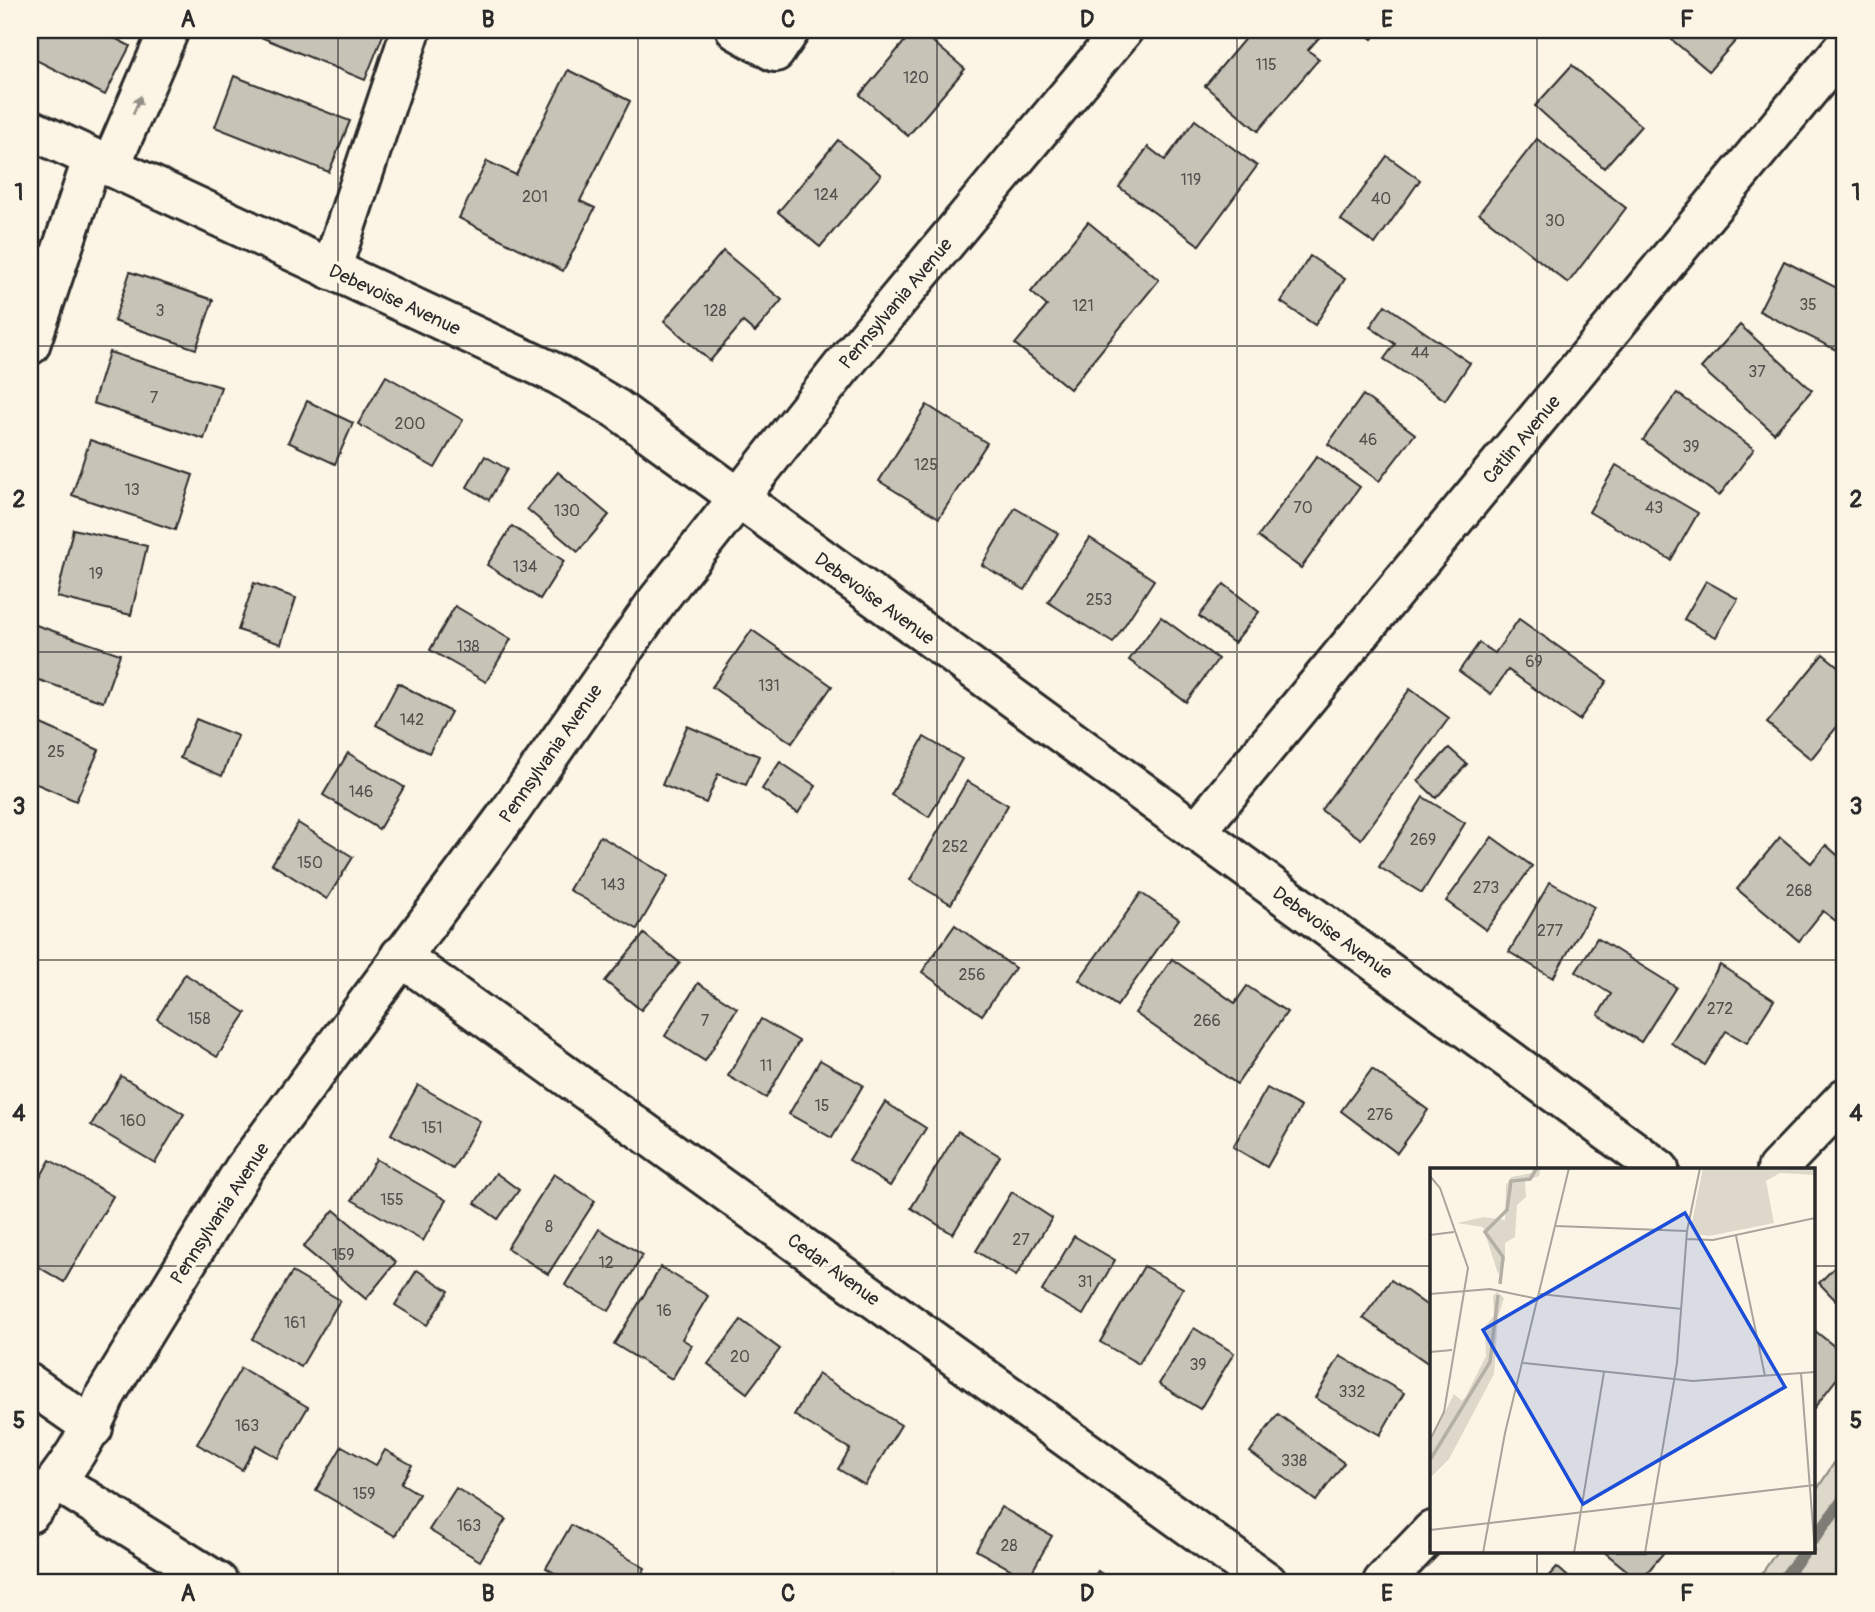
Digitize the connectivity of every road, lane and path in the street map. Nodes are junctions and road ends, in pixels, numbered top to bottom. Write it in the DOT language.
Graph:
graph roads {
  1 [pos="169,30"];
  2 [pos="411,30"];
  3 [pos="736,30"];
  4 [pos="790,30"];
  5 [pos="1123,30"];
  6 [pos="1845,46"];
  7 [pos="30,129"];
  8 [pos="101,164"];
  9 [pos="331,270"];
  10 [pos="30,345"];
  11 [pos="738,499"];
  12 [pos="1196,832"];
  13 [pos="400,956"];
  14 [pos="1845,1098"];
  15 [pos="1658,1168"];
  16 [pos="1778,1168"];
  17 [pos="30,1384"];
  18 [pos="93,1428"];
  19 [pos="58,1482"];
  20 [pos="30,1513"];
  21 [pos="1430,1533"];
  22 [pos="218,1582"];
  23 [pos="1267,1582"];
  24 [pos="1383,1582"];
  8 -- 1 [label="street, one-way"];
  2 -- 9 [label="street"];
  3 -- 4 [label="street"];
  5 -- 11 [label="street, Pennsylvania Avenue"];
  6 -- 12 [label="street, Catlin Avenue"];
  7 -- 8 [label="street, Debevoise Avenue"];
  8 -- 9 [label="street, Debevoise Avenue"];
  8 -- 10 [label="street"];
  9 -- 11 [label="street, Debevoise Avenue"];
  11 -- 12 [label="street, Debevoise Avenue"];
  11 -- 13 [label="street, Pennsylvania Avenue"];
  12 -- 15 [label="street, Debevoise Avenue"];
  13 -- 18 [label="street, Pennsylvania Avenue"];
  13 -- 23 [label="street, Cedar Avenue"];
  14 -- 16 [label="street"];
  17 -- 18 [label="street"];
  18 -- 19 [label="street, Pennsylvania Avenue"];
  19 -- 20 [label="street, Pennsylvania Avenue"];
  19 -- 22 [label="street"];
  21 -- 24 [label="street"];
}
